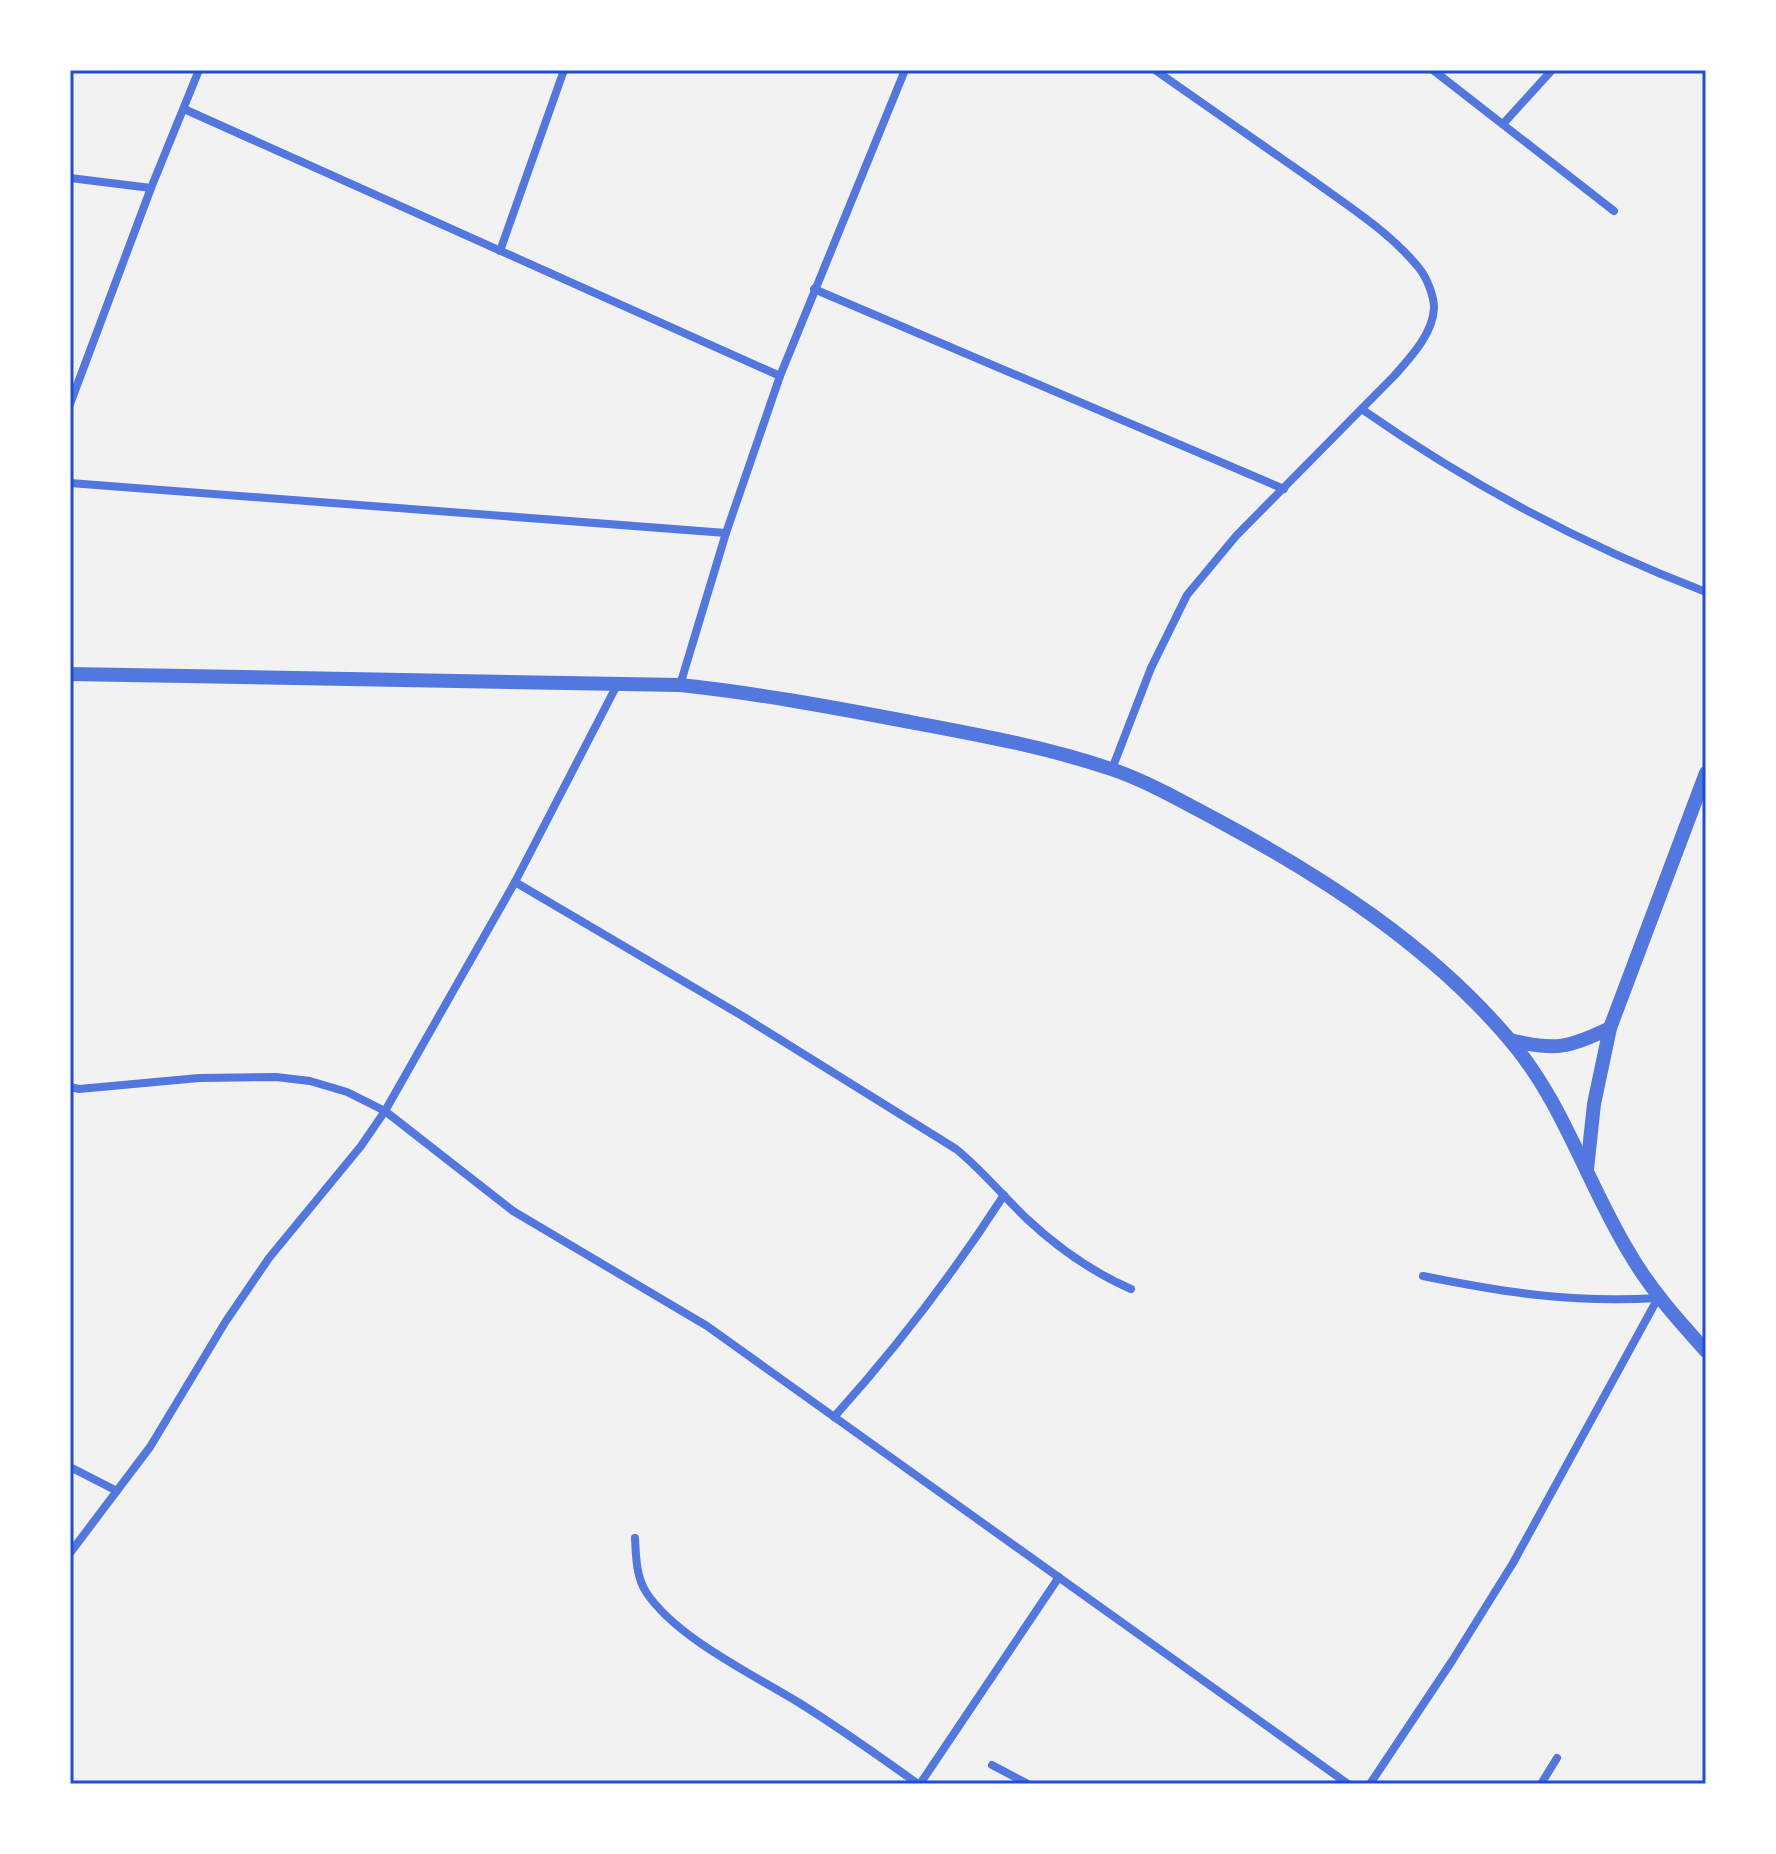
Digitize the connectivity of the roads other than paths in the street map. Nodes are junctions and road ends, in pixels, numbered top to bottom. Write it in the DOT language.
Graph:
graph roads {
  1 [pos="199,70"];
  2 [pos="564,70"];
  3 [pos="905,70"];
  4 [pos="1155,70"];
  5 [pos="1433,70"];
  6 [pos="1552,70"];
  7 [pos="184,109"];
  8 [pos="1503,124"];
  9 [pos="70,178"];
  10 [pos="151,188"];
  11 [pos="1614,211"];
  12 [pos="500,251"];
  13 [pos="814,289"];
  14 [pos="780,376"];
  15 [pos="70,404"];
  16 [pos="1363,410"];
  17 [pos="70,483"];
  18 [pos="1284,489"];
  19 [pos="726,533"];
  20 [pos="1706,592"];
  21 [pos="70,674"];
  22 [pos="617,685"];
  23 [pos="680,685"];
  24 [pos="1112,769"];
  25 [pos="1706,773"];
  26 [pos="515,882"];
  27 [pos="1610,1028"];
  28 [pos="1510,1040"];
  29 [pos="70,1087"];
  30 [pos="385,1111"];
  31 [pos="1587,1170"];
  32 [pos="1004,1195"];
  33 [pos="1423,1276"];
  34 [pos="1131,1289"];
  35 [pos="1658,1298"];
  36 [pos="1706,1351"];
  37 [pos="834,1417"];
  38 [pos="70,1467"];
  39 [pos="117,1491"];
  40 [pos="635,1538"];
  41 [pos="70,1553"];
  42 [pos="1059,1577"];
  43 [pos="1557,1758"];
  44 [pos="992,1765"];
  45 [pos="919,1784"];
  46 [pos="1028,1784"];
  47 [pos="1348,1784"];
  48 [pos="1370,1784"];
  49 [pos="1541,1784"];
  1 -- 7 [label="street"];
  2 -- 12 [label="street"];
  3 -- 13 [label="street"];
  4 -- 16 [label="street"];
  5 -- 8 [label="street"];
  6 -- 8 [label="street"];
  7 -- 10 [label="street"];
  7 -- 12 [label="street"];
  8 -- 11 [label="street"];
  9 -- 10 [label="street"];
  10 -- 15 [label="street"];
  12 -- 14 [label="street"];
  13 -- 14 [label="street"];
  13 -- 18 [label="street"];
  14 -- 19 [label="street"];
  16 -- 18 [label="street"];
  16 -- 20 [label="street"];
  17 -- 19 [label="street"];
  18 -- 24 [label="street"];
  19 -- 23 [label="street"];
  21 -- 22 [label="street"];
  22 -- 23 [label="street"];
  22 -- 26 [label="street"];
  23 -- 24 [label="street"];
  24 -- 28 [label="street"];
  25 -- 27 [label="street"];
  26 -- 30 [label="street"];
  26 -- 32 [label="street"];
  27 -- 28 [label="street"];
  27 -- 31 [label="street"];
  28 -- 31 [label="street"];
  29 -- 30 [label="street"];
  30 -- 37 [label="street"];
  30 -- 39 [label="street"];
  31 -- 35 [label="street"];
  32 -- 34 [label="street"];
  32 -- 37 [label="street"];
  33 -- 35 [label="street"];
  35 -- 36 [label="street"];
  35 -- 48 [label="street"];
  37 -- 42 [label="street"];
  38 -- 39 [label="street"];
  39 -- 41 [label="street"];
  40 -- 45 [label="street"];
  42 -- 45 [label="street"];
  42 -- 47 [label="street"];
  43 -- 49 [label="street"];
  44 -- 46 [label="street"];
}
